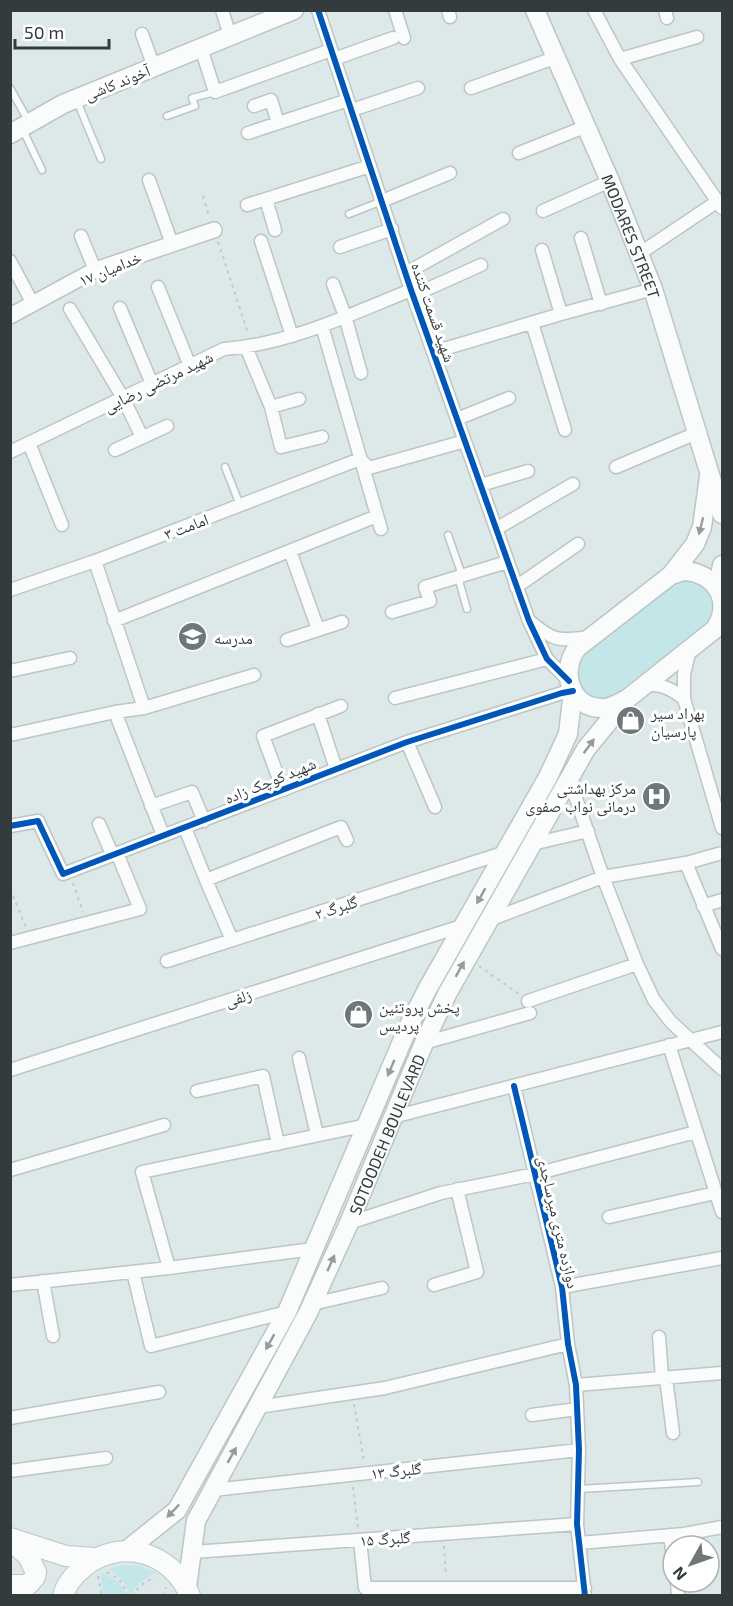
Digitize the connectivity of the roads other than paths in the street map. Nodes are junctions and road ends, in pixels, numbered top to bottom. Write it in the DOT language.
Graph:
graph roads {
  1 [pos="222,10"];
  2 [pos="294,10"];
  3 [pos="318,10"];
  4 [pos="395,10"];
  5 [pos="594,10"];
  6 [pos="535,14"];
  7 [pos="142,34"];
  8 [pos="230,36"];
  9 [pos="697,37"];
  10 [pos="201,48"];
  11 [pos="333,54"];
  12 [pos="557,57"];
  13 [pos="620,59"];
  14 [pos="154,67"];
  15 [pos="10,88"];
  16 [pos="418,88"];
  17 [pos="471,88"];
  18 [pos="215,92"];
  19 [pos="75,99"];
  20 [pos="350,105"];
  21 [pos="254,106"];
  22 [pos="167,116"];
  23 [pos="278,123"];
  24 [pos="587,126"];
  25 [pos="17,130"];
  26 [pos="248,133"];
  27 [pos="519,153"];
  28 [pos="101,159"];
  29 [pos="370,166"];
  30 [pos="42,170"];
  31 [pos="450,173"];
  32 [pos="149,180"];
  33 [pos="610,181"];
  34 [pos="266,199"];
  35 [pos="382,201"];
  36 [pos="247,205"];
  37 [pos="720,205"];
  38 [pos="543,212"];
  39 [pos="350,214"];
  40 [pos="503,219"];
  41 [pos="392,229"];
  42 [pos="214,230"];
  43 [pos="275,230"];
  44 [pos="81,236"];
  45 [pos="580,238"];
  46 [pos="261,241"];
  47 [pos="172,244"];
  48 [pos="340,247"];
  49 [pos="542,250"];
  50 [pos="639,254"];
  51 [pos="10,261"];
  52 [pos="481,265"];
  53 [pos="95,270"];
  54 [pos="406,273"];
  55 [pos="333,284"];
  56 [pos="158,287"];
  57 [pos="653,289"];
  58 [pos="413,292"];
  59 [pos="33,304"];
  60 [pos="601,304"];
  61 [pos="120,308"];
  62 [pos="70,309"];
  63 [pos="561,314"];
  64 [pos="10,315"];
  65 [pos="345,316"];
  66 [pos="532,323"];
  67 [pos="322,326"];
  68 [pos="292,336"];
  69 [pos="250,346"];
  70 [pos="434,352"];
  71 [pos="190,366"];
  72 [pos="361,373"];
  73 [pos="152,384"];
  74 [pos="123,398"];
  75 [pos="509,398"];
  76 [pos="299,399"];
  77 [pos="271,407"];
  78 [pos="457,419"];
  79 [pos="167,426"];
  80 [pos="565,430"];
  81 [pos="699,432"];
  82 [pos="142,437"];
  83 [pos="322,437"];
  84 [pos="465,441"];
  85 [pos="29,443"];
  86 [pos="115,450"];
  87 [pos="10,452"];
  88 [pos="360,459"];
  89 [pos="225,467"];
  90 [pos="616,467"];
  91 [pos="710,469"];
  92 [pos="528,471"];
  93 [pos="573,484"];
  94 [pos="481,485"];
  95 [pos="240,505"];
  96 [pos="723,514"];
  97 [pos="377,516"];
  98 [pos="62,525"];
  99 [pos="381,529"];
  100 [pos="496,529"];
  101 [pos="448,535"];
  102 [pos="578,544"];
  103 [pos="290,550"];
  104 [pos="95,561"];
  105 [pos="507,562"];
  106 [pos="723,565"];
  107 [pos="671,575"];
  108 [pos="460,577"];
  109 [pos="516,587"];
  110 [pos="718,589"];
  111 [pos="10,590"];
  112 [pos="467,609"];
  113 [pos="722,609"];
  114 [pos="392,612"];
  115 [pos="114,621"];
  116 [pos="529,621"];
  117 [pos="342,622"];
  118 [pos="318,629"];
  119 [pos="591,637"];
  120 [pos="287,640"];
  121 [pos="690,648"];
  122 [pos="70,658"];
  123 [pos="547,659"];
  124 [pos="10,671"];
  125 [pos="254,675"];
  126 [pos="644,685"];
  127 [pos="571,686"];
  128 [pos="395,698"];
  129 [pos="627,699"];
  130 [pos="684,699"];
  131 [pos="341,705"];
  132 [pos="144,708"];
  133 [pos="115,712"];
  134 [pos="318,714"];
  135 [pos="10,735"];
  136 [pos="407,742"];
  137 [pos="336,769"];
  138 [pos="569,778"];
  139 [pos="283,790"];
  140 [pos="151,806"];
  141 [pos="435,807"];
  142 [pos="204,821"];
  143 [pos="99,824"];
  144 [pos="10,826"];
  145 [pos="185,828"];
  146 [pos="723,828"];
  147 [pos="588,831"];
  148 [pos="163,835"];
  149 [pos="347,840"];
  150 [pos="532,844"];
  151 [pos="506,852"];
  152 [pos="723,853"];
  153 [pos="115,854"];
  154 [pos="686,863"];
  155 [pos="603,877"];
  156 [pos="206,880"];
  157 [pos="723,900"];
  158 [pos="703,906"];
  159 [pos="488,920"];
  160 [pos="465,925"];
  161 [pos="232,940"];
  162 [pos="10,944"];
  163 [pos="723,949"];
  164 [pos="167,961"];
  165 [pos="637,964"];
  166 [pos="723,1032"];
  167 [pos="691,1041"];
  168 [pos="424,1043"];
  169 [pos="669,1045"];
  170 [pos="299,1058"];
  171 [pos="723,1069"];
  172 [pos="10,1070"];
  173 [pos="514,1086"];
  174 [pos="197,1091"];
  175 [pos="393,1117"];
  176 [pos="164,1125"];
  177 [pos="367,1125"];
  178 [pos="696,1132"];
  179 [pos="317,1136"];
  180 [pos="278,1144"];
  181 [pos="10,1170"];
  182 [pos="535,1174"];
  183 [pos="457,1190"];
  184 [pos="715,1193"];
  185 [pos="723,1212"];
  186 [pos="609,1217"];
  187 [pos="349,1223"];
  188 [pos="313,1249"];
  189 [pos="723,1258"];
  190 [pos="169,1268"];
  191 [pos="133,1272"];
  192 [pos="43,1281"];
  193 [pos="10,1285"];
  194 [pos="434,1285"];
  195 [pos="562,1287"];
  196 [pos="382,1288"];
  197 [pos="312,1305"];
  198 [pos="287,1312"];
  199 [pos="53,1336"];
  200 [pos="659,1337"];
  201 [pos="568,1344"];
  202 [pos="723,1373"];
  203 [pos="664,1378"];
  204 [pos="576,1385"];
  205 [pos="159,1392"];
  206 [pos="258,1407"];
  207 [pos="577,1409"];
  208 [pos="532,1415"];
  209 [pos="10,1418"];
  210 [pos="673,1433"];
  211 [pos="579,1450"];
  212 [pos="106,1458"];
  213 [pos="10,1471"];
  214 [pos="698,1482"];
  215 [pos="578,1489"];
  216 [pos="213,1490"];
  217 [pos="577,1524"];
  218 [pos="723,1527"];
  219 [pos="10,1529"];
  220 [pos="677,1534"];
  221 [pos="661,1536"];
  222 [pos="10,1539"];
  223 [pos="360,1540"];
  224 [pos="580,1543"];
  225 [pos="127,1551"];
  226 [pos="50,1552"];
  227 [pos="193,1552"];
  228 [pos="96,1567"];
  229 [pos="10,1587"];
  230 [pos="189,1592"];
  231 [pos="585,1592"];
  232 [pos="24,1596"];
  233 [pos="63,1596"];
  1 -- 8 [label="street"];
  2 -- 8 [label="main road, آخوند کاشی"];
  3 -- 11 [label="street, شهید قسمت کننده"];
  4 -- 11 [label="street"];
  5 -- 13 [label="street"];
  6 -- 12 [label="main road, MODARES STREET"];
  7 -- 14 [label="street"];
  8 -- 10 [label="main road, آخوند کاشی"];
  9 -- 13 [label="street"];
  10 -- 14 [label="main road, آخوند کاشی"];
  10 -- 18 [label="street"];
  11 -- 18 [label="street"];
  11 -- 20 [label="street, شهید قسمت کننده"];
  12 -- 17 [label="street"];
  12 -- 24 [label="main road, MODARES STREET"];
  13 -- 37 [label="street"];
  14 -- 19 [label="main road, آخوند کاشی"];
  15 -- 25 [label="lane"];
  16 -- 20 [label="street"];
  18 -- 22 [label="lane"];
  19 -- 25 [label="main road, آخوند کاشی"];
  19 -- 28 [label="lane"];
  20 -- 23 [label="street"];
  20 -- 29 [label="street, شهید قسمت کننده"];
  21 -- 23 [label="street"];
  23 -- 26 [label="street"];
  24 -- 27 [label="street"];
  24 -- 33 [label="main road, MODARES STREET"];
  25 -- 30 [label="lane"];
  29 -- 34 [label="street"];
  29 -- 35 [label="street, شهید قسمت کننده"];
  31 -- 35 [label="street"];
  32 -- 47 [label="street"];
  33 -- 38 [label="street"];
  33 -- 50 [label="main road, MODARES STREET"];
  34 -- 36 [label="street"];
  34 -- 43 [label="street"];
  35 -- 39 [label="lane"];
  35 -- 41 [label="street, شهید قسمت کننده"];
  37 -- 50 [label="street"];
  40 -- 54 [label="street"];
  41 -- 48 [label="street"];
  41 -- 54 [label="street, شهید قسمت کننده"];
  42 -- 47 [label="street, خدامیان ۱۷"];
  44 -- 53 [label="street"];
  45 -- 60 [label="street"];
  46 -- 68 [label="street"];
  47 -- 53 [label="street, خدامیان ۱۷"];
  49 -- 63 [label="street"];
  50 -- 57 [label="main road, MODARES STREET"];
  51 -- 59 [label="street"];
  52 -- 58 [label="street, شهید مرتضی رضایی"];
  53 -- 59 [label="street, خدامیان ۱۷"];
  54 -- 58 [label="street, شهید قسمت کننده"];
  55 -- 65 [label="street"];
  56 -- 71 [label="street"];
  57 -- 60 [label="street"];
  57 -- 81 [label="main road, MODARES STREET"];
  58 -- 65 [label="street, شهید مرتضی رضایی"];
  58 -- 70 [label="street, شهید قسمت کننده"];
  59 -- 64 [label="street, خدامیان ۱۷"];
  60 -- 63 [label="street"];
  61 -- 73 [label="street"];
  62 -- 74 [label="street"];
  63 -- 66 [label="street"];
  65 -- 67 [label="street, شهید مرتضی رضایی"];
  65 -- 72 [label="street"];
  66 -- 70 [label="street"];
  66 -- 80 [label="street"];
  67 -- 68 [label="street, شهید مرتضی رضایی"];
  67 -- 88 [label="street"];
  68 -- 69 [label="street, شهید مرتضی رضایی"];
  69 -- 71 [label="street, شهید مرتضی رضایی"];
  69 -- 77 [label="street"];
  70 -- 78 [label="street, شهید قسمت کننده"];
  71 -- 73 [label="street, شهید مرتضی رضایی"];
  73 -- 74 [label="street, شهید مرتضی رضایی"];
  74 -- 82 [label="street"];
  74 -- 85 [label="street, شهید مرتضی رضایی"];
  75 -- 78 [label="street"];
  76 -- 77 [label="street"];
  77 -- 83 [label="street"];
  78 -- 84 [label="street, شهید قسمت کننده"];
  79 -- 82 [label="street"];
  81 -- 90 [label="street"];
  81 -- 91 [label="main road, MODARES STREET"];
  82 -- 86 [label="street"];
  84 -- 88 [label="street"];
  84 -- 94 [label="street, شهید قسمت کننده"];
  85 -- 87 [label="street, شهید مرتضی رضایی"];
  85 -- 98 [label="street"];
  88 -- 95 [label="street, امامت ۳"];
  88 -- 97 [label="street"];
  89 -- 95 [label="lane"];
  91 -- 96 [label="main road, MODARES STREET"];
  91 -- 107 [label="main road, SOTOODEH BOULEVARD, one-way"];
  92 -- 94 [label="street"];
  93 -- 100 [label="street"];
  94 -- 100 [label="street, شهید قسمت کننده"];
  95 -- 104 [label="street, امامت ۳"];
  97 -- 99 [label="street"];
  97 -- 103 [label="street"];
  100 -- 105 [label="street, شهید قسمت کننده"];
  101 -- 108 [label="lane"];
  102 -- 109 [label="street"];
  103 -- 115 [label="street"];
  103 -- 118 [label="street"];
  104 -- 111 [label="street, امامت ۳"];
  104 -- 115 [label="street"];
  105 -- 108 [label="street"];
  105 -- 109 [label="street, شهید قسمت کننده"];
  106 -- 110 [label="main road"];
  107 -- 110 [label="main road"];
  107 -- 119 [label="main road, SOTOODEH BOULEVARD"];
  108 -- 112 [label="lane"];
  108 -- 114 [label="street"];
  109 -- 116 [label="street, شهید قسمت کننده"];
  110 -- 113 [label="main road"];
  113 -- 121 [label="main road"];
  115 -- 132 [label="street"];
  116 -- 119 [label="street"];
  116 -- 123 [label="street, شهید قسمت کننده"];
  117 -- 118 [label="street"];
  118 -- 120 [label="street"];
  119 -- 127 [label="main road, SOTOODEH BOULEVARD"];
  121 -- 126 [label="main road"];
  121 -- 130 [label="street"];
  122 -- 124 [label="street"];
  123 -- 127 [label="street, شهید قسمت کننده"];
  123 -- 128 [label="street"];
  125 -- 132 [label="street"];
  126 -- 129 [label="main road"];
  126 -- 130 [label="street"];
  127 -- 129 [label="main road"];
  127 -- 136 [label="street, شهید کوچک زاده"];
  127 -- 151 [label="main road, SOTOODEH BOULEVARD"];
  138 -- 129 [label="main road, SOTOODEH BOULEVARD, one-way"];
  130 -- 146 [label="street"];
  131 -- 134 [label="street"];
  132 -- 133 [label="street"];
  133 -- 135 [label="street"];
  133 -- 140 [label="street"];
  134 -- 137 [label="street"];
  134 -- 139 [label="street"];
  136 -- 137 [label="street, شهید کوچک زاده"];
  136 -- 141 [label="street"];
  137 -- 139 [label="street, شهید کوچک زاده"];
  138 -- 147 [label="street"];
  138 -- 150 [label="main road, SOTOODEH BOULEVARD"];
  139 -- 142 [label="street, شهید کوچک زاده"];
  140 -- 142 [label="street"];
  140 -- 148 [label="street"];
  142 -- 145 [label="street, شهید کوچک زاده"];
  143 -- 153 [label="street"];
  144 -- 153 [label="street, شهید کوچک زاده"];
  145 -- 148 [label="street, شهید کوچک زاده"];
  145 -- 156 [label="street"];
  147 -- 150 [label="street"];
  147 -- 155 [label="street"];
  148 -- 153 [label="street, شهید کوچک زاده"];
  149 -- 156 [label="street"];
  150 -- 159 [label="main road, SOTOODEH BOULEVARD"];
  151 -- 160 [label="main road, SOTOODEH BOULEVARD, one-way"];
  151 -- 161 [label="street, گلبرگ ۲"];
  152 -- 154 [label="street"];
  153 -- 162 [label="street"];
  154 -- 155 [label="street"];
  154 -- 158 [label="street"];
  155 -- 159 [label="street"];
  155 -- 165 [label="street"];
  156 -- 161 [label="street"];
  157 -- 158 [label="street"];
  158 -- 163 [label="street"];
  168 -- 159 [label="main road, SOTOODEH BOULEVARD, one-way"];
  160 -- 172 [label="street, زلفی"];
  160 -- 177 [label="main road, SOTOODEH BOULEVARD, one-way"];
  161 -- 164 [label="street, گلبرگ ۲"];
  165 -- 167 [label="street"];
  165 -- 168 [label="street"];
  166 -- 167 [label="street"];
  167 -- 169 [label="street"];
  167 -- 171 [label="street"];
  168 -- 175 [label="main road, SOTOODEH BOULEVARD"];
  169 -- 173 [label="street"];
  169 -- 178 [label="street"];
  170 -- 179 [label="street"];
  173 -- 175 [label="street"];
  173 -- 182 [label="street, دوازده متری میرساجدی"];
  174 -- 180 [label="street"];
  175 -- 187 [label="main road, SOTOODEH BOULEVARD"];
  176 -- 181 [label="street"];
  177 -- 179 [label="street"];
  177 -- 188 [label="main road, SOTOODEH BOULEVARD"];
  178 -- 182 [label="street"];
  178 -- 184 [label="street"];
  179 -- 180 [label="street"];
  180 -- 190 [label="street"];
  182 -- 183 [label="street"];
  182 -- 195 [label="street, دوازده متری میرساجدی"];
  183 -- 187 [label="street"];
  183 -- 194 [label="street"];
  184 -- 185 [label="street"];
  184 -- 186 [label="street"];
  197 -- 187 [label="main road, SOTOODEH BOULEVARD, one-way"];
  188 -- 190 [label="street"];
  188 -- 198 [label="main road, SOTOODEH BOULEVARD"];
  189 -- 195 [label="street"];
  190 -- 191 [label="street"];
  191 -- 192 [label="street"];
  191 -- 198 [label="street"];
  192 -- 193 [label="street"];
  192 -- 199 [label="street"];
  195 -- 201 [label="street, دوازده متری میرساجدی"];
  196 -- 197 [label="street"];
  197 -- 206 [label="main road, SOTOODEH BOULEVARD"];
  198 -- 225 [label="main road, SOTOODEH BOULEVARD, one-way"];
  200 -- 203 [label="street"];
  201 -- 204 [label="street, دوازده متری میرساجدی"];
  201 -- 206 [label="street"];
  202 -- 203 [label="street"];
  203 -- 204 [label="street"];
  203 -- 210 [label="street"];
  204 -- 207 [label="street, دوازده متری میرساجدی"];
  205 -- 209 [label="street"];
  216 -- 206 [label="main road, SOTOODEH BOULEVARD, one-way"];
  207 -- 208 [label="street"];
  207 -- 211 [label="street, دوازده متری میرساجدی"];
  211 -- 215 [label="street, دوازده متری میرساجدی"];
  211 -- 216 [label="street, گلبرگ ۱۳"];
  212 -- 213 [label="street"];
  214 -- 215 [label="lane"];
  215 -- 217 [label="street, دوازده متری میرساجدی"];
  216 -- 227 [label="main road, SOTOODEH BOULEVARD"];
  217 -- 223 [label="street, گلبرگ ۱۵"];
  217 -- 224 [label="street, دوازده متری میرساجدی"];
  218 -- 220 [label="street"];
  219 -- 226 [label="street"];
  221 -- 224 [label="street"];
  222 -- 226 [label="main road"];
  222 -- 229 [label="main road"];
  223 -- 227 [label="street, گلبرگ ۱۵"];
  223 -- 231 [label="street"];
  224 -- 231 [label="street, دوازده متری میرساجدی"];
  225 -- 228 [label="main road"];
  225 -- 230 [label="main road"];
  226 -- 228 [label="main road"];
  227 -- 230 [label="main road, SOTOODEH BOULEVARD"];
  228 -- 233 [label="main road"];
  229 -- 232 [label="main road"];
}
